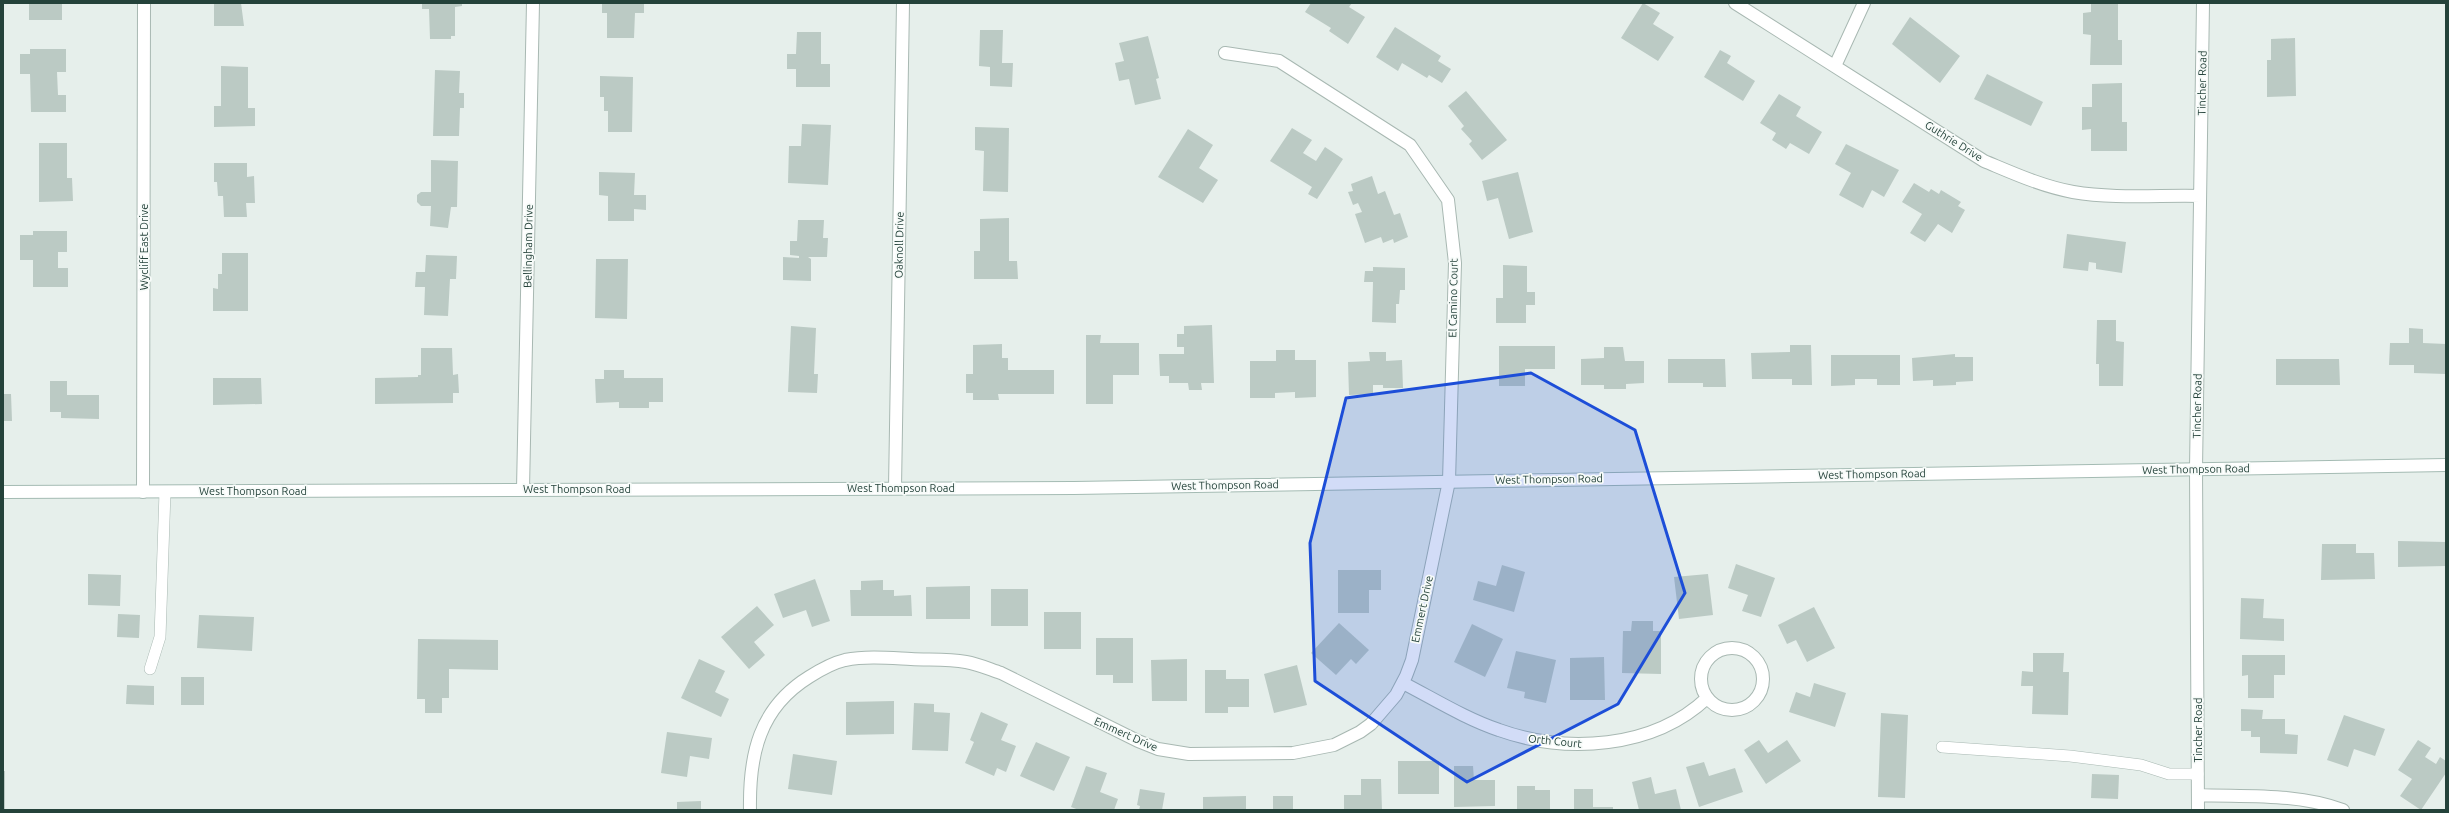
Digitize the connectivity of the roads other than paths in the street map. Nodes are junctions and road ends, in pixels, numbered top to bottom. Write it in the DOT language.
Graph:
graph roads {
  1 [pos="144,3"];
  2 [pos="533,3"];
  3 [pos="903,3"];
  4 [pos="1735,3"];
  5 [pos="1864,3"];
  6 [pos="2203,3"];
  7 [pos="1225,53"];
  8 [pos="1835,66"];
  9 [pos="2200,196"];
  10 [pos="2446,464"];
  11 [pos="2196,469"];
  12 [pos="1449,481"];
  13 [pos="895,488"];
  14 [pos="523,489"];
  15 [pos="3,492"];
  16 [pos="143,492"];
  17 [pos="165,492"];
  18 [pos="150,669"];
  19 [pos="1403,683"];
  20 [pos="1707,698"];
  21 [pos="1942,747"];
  22 [pos="2198,774"];
  23 [pos="2198,795"];
  24 [pos="750,810"];
  25 [pos="2198,810"];
  26 [pos="2343,810"];
  1 -- 16 [label="street, Wycliff East Drive"];
  2 -- 14 [label="street, Bellingham Drive"];
  3 -- 13 [label="street, Oaknoll Drive"];
  4 -- 8 [label="street, Guthrie Drive"];
  5 -- 8 [label="street"];
  6 -- 9 [label="street, Tincher Road"];
  7 -- 12 [label="street, El Camino Court"];
  8 -- 9 [label="street, Guthrie Drive"];
  9 -- 11 [label="street, Tincher Road"];
  10 -- 11 [label="street, West Thompson Road"];
  11 -- 12 [label="street, West Thompson Road"];
  11 -- 22 [label="street, Tincher Road"];
  12 -- 13 [label="street, West Thompson Road"];
  12 -- 19 [label="street, Emmert Drive"];
  13 -- 14 [label="street, West Thompson Road"];
  14 -- 17 [label="street, West Thompson Road"];
  15 -- 16 [label="street, West Thompson Road"];
  16 -- 17 [label="street, West Thompson Road"];
  17 -- 18 [label="lane"];
  19 -- 20 [label="street, Orth Court"];
  19 -- 24 [label="street, Emmert Drive"];
  20 -- 20 [label="street"];
  21 -- 22 [label="lane"];
  22 -- 23 [label="street, Tincher Road"];
  23 -- 25 [label="street, Tincher Road"];
  23 -- 26 [label="street"];
}
